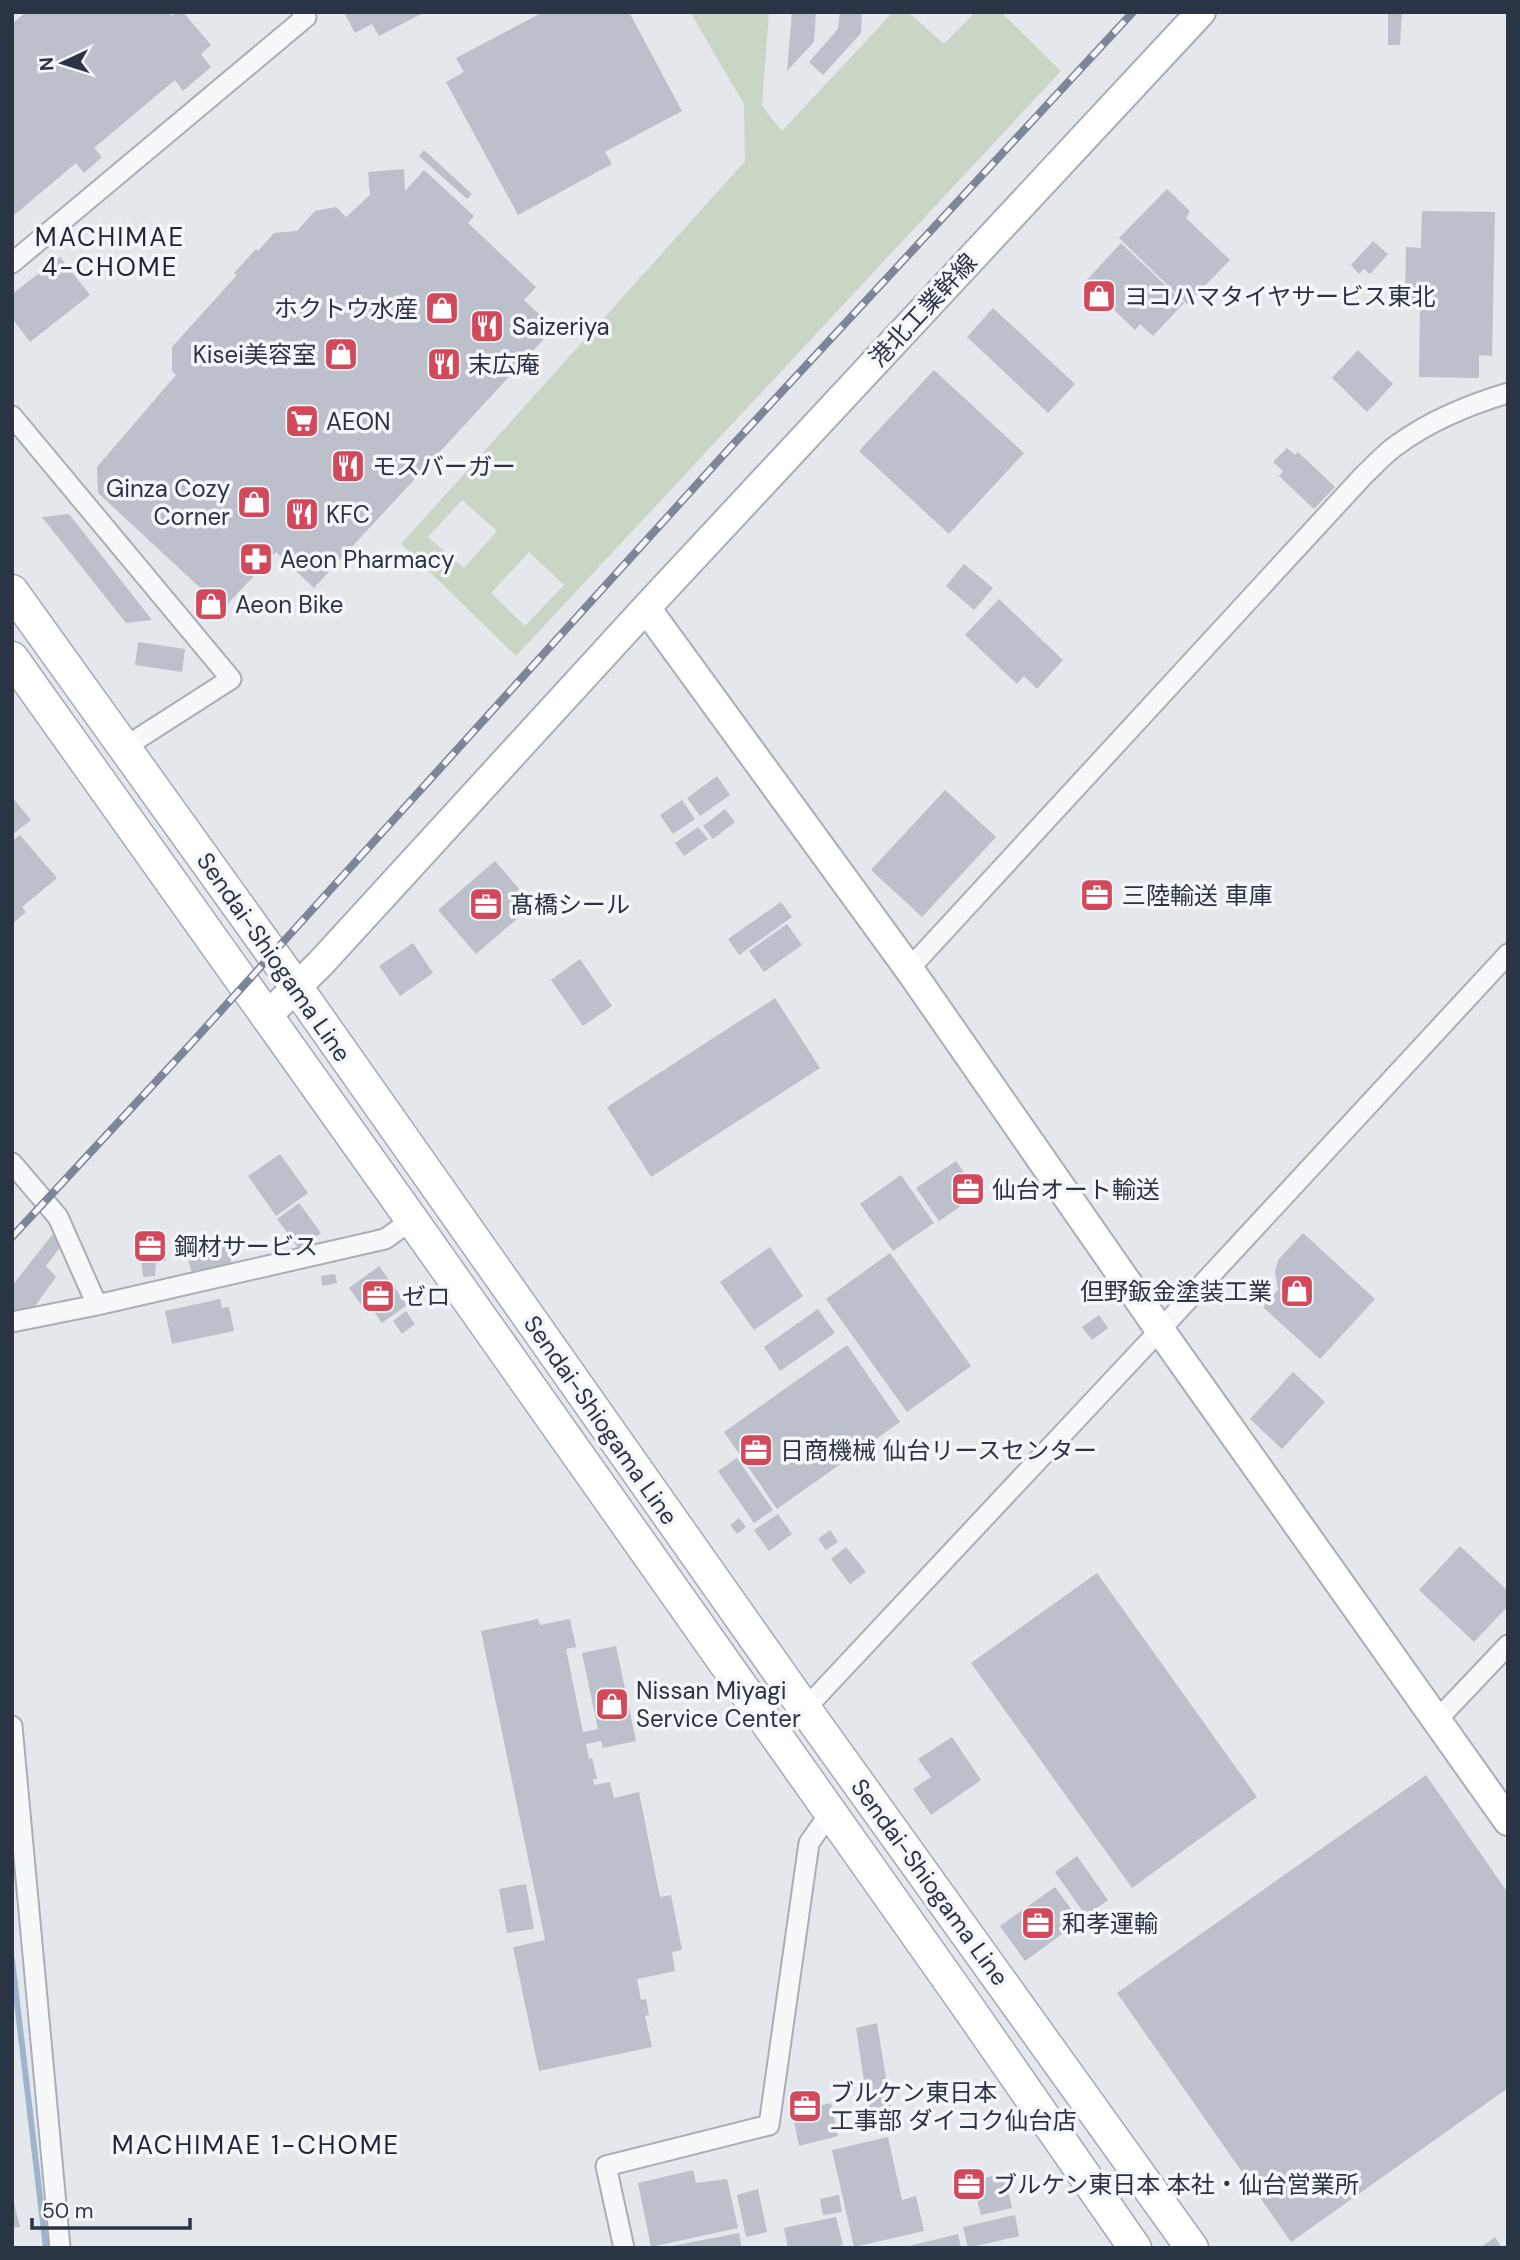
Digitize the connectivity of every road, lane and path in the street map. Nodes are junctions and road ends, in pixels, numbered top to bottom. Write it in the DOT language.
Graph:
graph roads {
  1 [pos="302,12"];
  2 [pos="1201,12"];
  3 [pos="12,263"];
  4 [pos="1508,393"];
  5 [pos="12,416"];
  6 [pos="12,591"];
  7 [pos="646,608"];
  8 [pos="12,658"];
  9 [pos="125,747"];
  10 [pos="1508,954"];
  11 [pos="909,969"];
  12 [pos="297,988"];
  13 [pos="266,1017"];
  14 [pos="12,1163"];
  15 [pos="412,1220"];
  16 [pos="97,1305"];
  17 [pos="12,1322"];
  18 [pos="1160,1330"];
  19 [pos="1508,1645"];
  20 [pos="805,1709"];
  21 [pos="1436,1721"];
  22 [pos="12,1726"];
  23 [pos="830,1813"];
  24 [pos="1508,1821"];
  25 [pos="60,2248"];
  26 [pos="624,2248"];
  27 [pos="1135,2248"];
  28 [pos="1192,2248"];
  1 -- 3 [label="street"];
  2 -- 7 [label="street, 港北工業幹線"];
  4 -- 11 [label="street"];
  5 -- 9 [label="street"];
  6 -- 9 [label="main road, Sendai-Shiogama Line"];
  7 -- 11 [label="street"];
  7 -- 12 [label="street, 港北工業幹線"];
  8 -- 13 [label="main road, Sendai-Shiogama Line"];
  9 -- 12 [label="main road, Sendai-Shiogama Line"];
  10 -- 18 [label="street"];
  11 -- 18 [label="street"];
  12 -- 13 [label="street, 港北工業幹線"];
  12 -- 20 [label="main road, Sendai-Shiogama Line"];
  13 -- 15 [label="main road, Sendai-Shiogama Line"];
  14 -- 16 [label="street"];
  15 -- 16 [label="street"];
  15 -- 23 [label="main road, Sendai-Shiogama Line"];
  16 -- 17 [label="street"];
  18 -- 20 [label="street"];
  18 -- 21 [label="street"];
  19 -- 21 [label="street"];
  20 -- 28 [label="main road, Sendai-Shiogama Line"];
  21 -- 24 [label="street"];
  22 -- 25 [label="street"];
  23 -- 26 [label="street"];
  23 -- 27 [label="main road, Sendai-Shiogama Line"];
}
